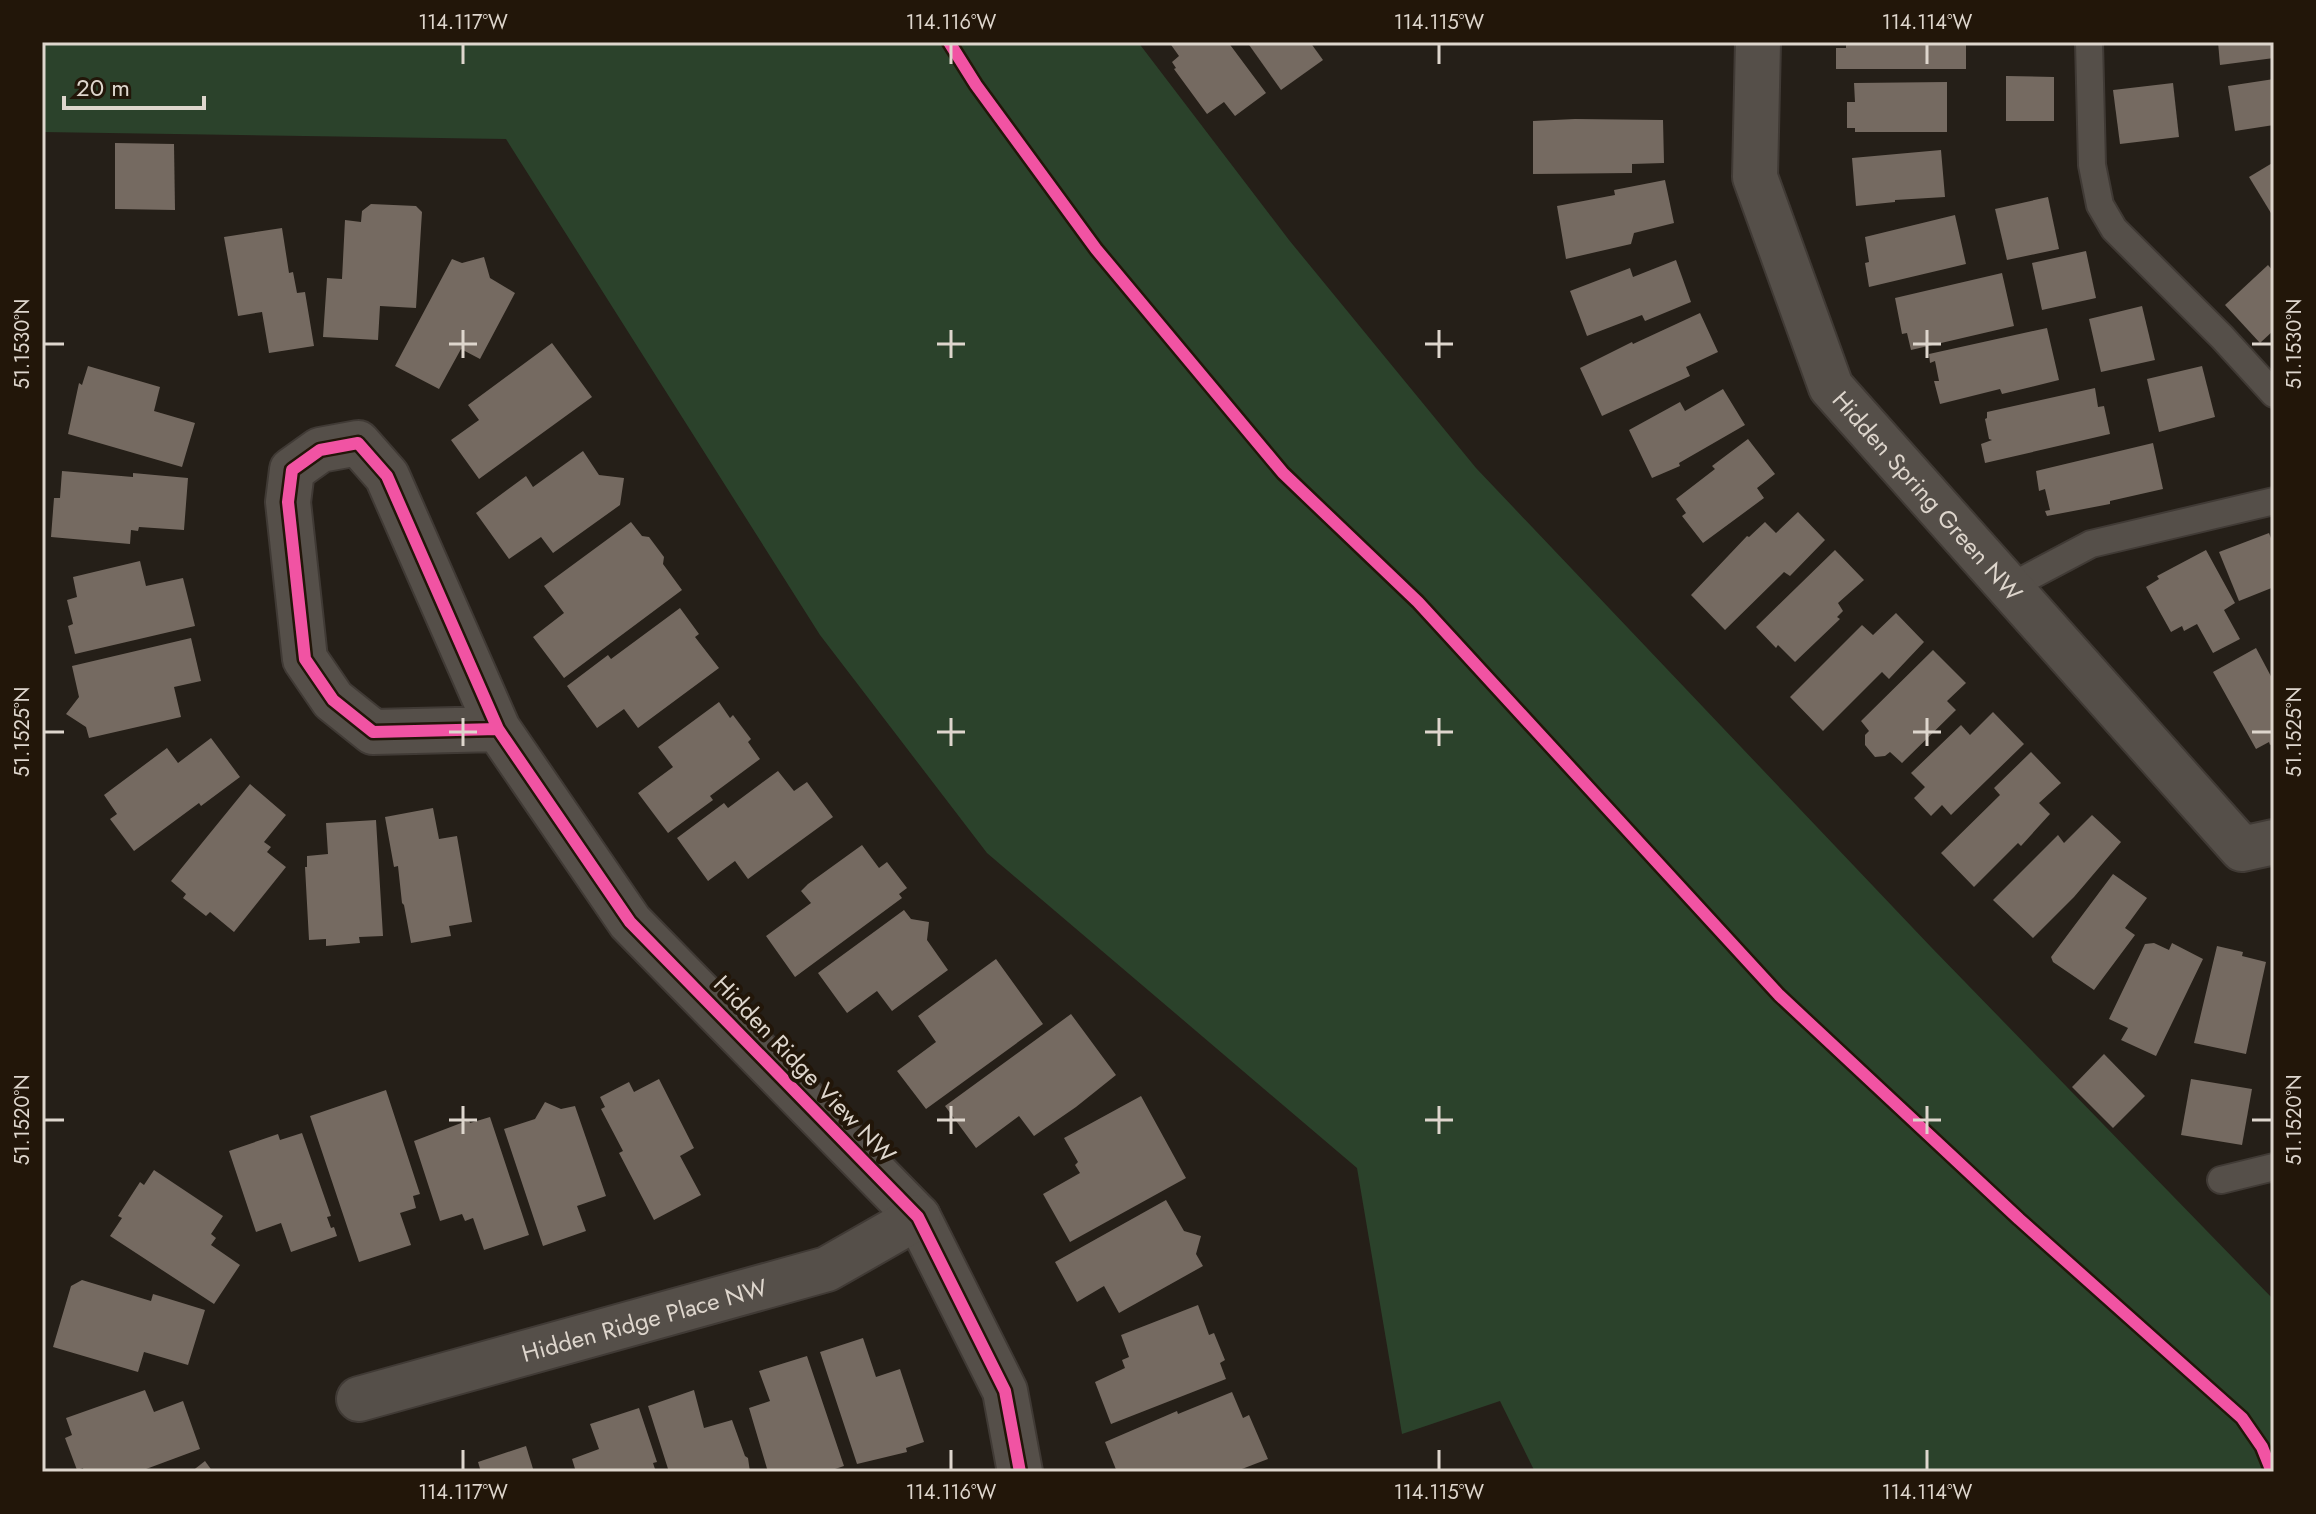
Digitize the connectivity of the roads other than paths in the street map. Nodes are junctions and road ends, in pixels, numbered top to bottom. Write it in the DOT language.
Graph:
graph roads {
  1 [pos="1758,42"];
  2 [pos="2089,42"];
  3 [pos="2274,394"];
  4 [pos="2274,501"];
  5 [pos="2008,588"];
  6 [pos="498,729"];
  7 [pos="2274,842"];
  8 [pos="2274,1167"];
  9 [pos="2221,1180"];
  10 [pos="918,1217"];
  11 [pos="359,1399"];
  12 [pos="1020,1472"];
  1 -- 5 [label="street, Hidden Spring Green NW"];
  2 -- 3 [label="lane"];
  4 -- 5 [label="lane"];
  5 -- 7 [label="street, Hidden Spring Green NW"];
  6 -- 6 [label="street, Hidden Ridge View NW"];
  6 -- 10 [label="street, Hidden Ridge View NW"];
  8 -- 9 [label="lane"];
  10 -- 11 [label="street, Hidden Ridge Place NW"];
  10 -- 12 [label="street, Hidden Ridge View NW"];
}
